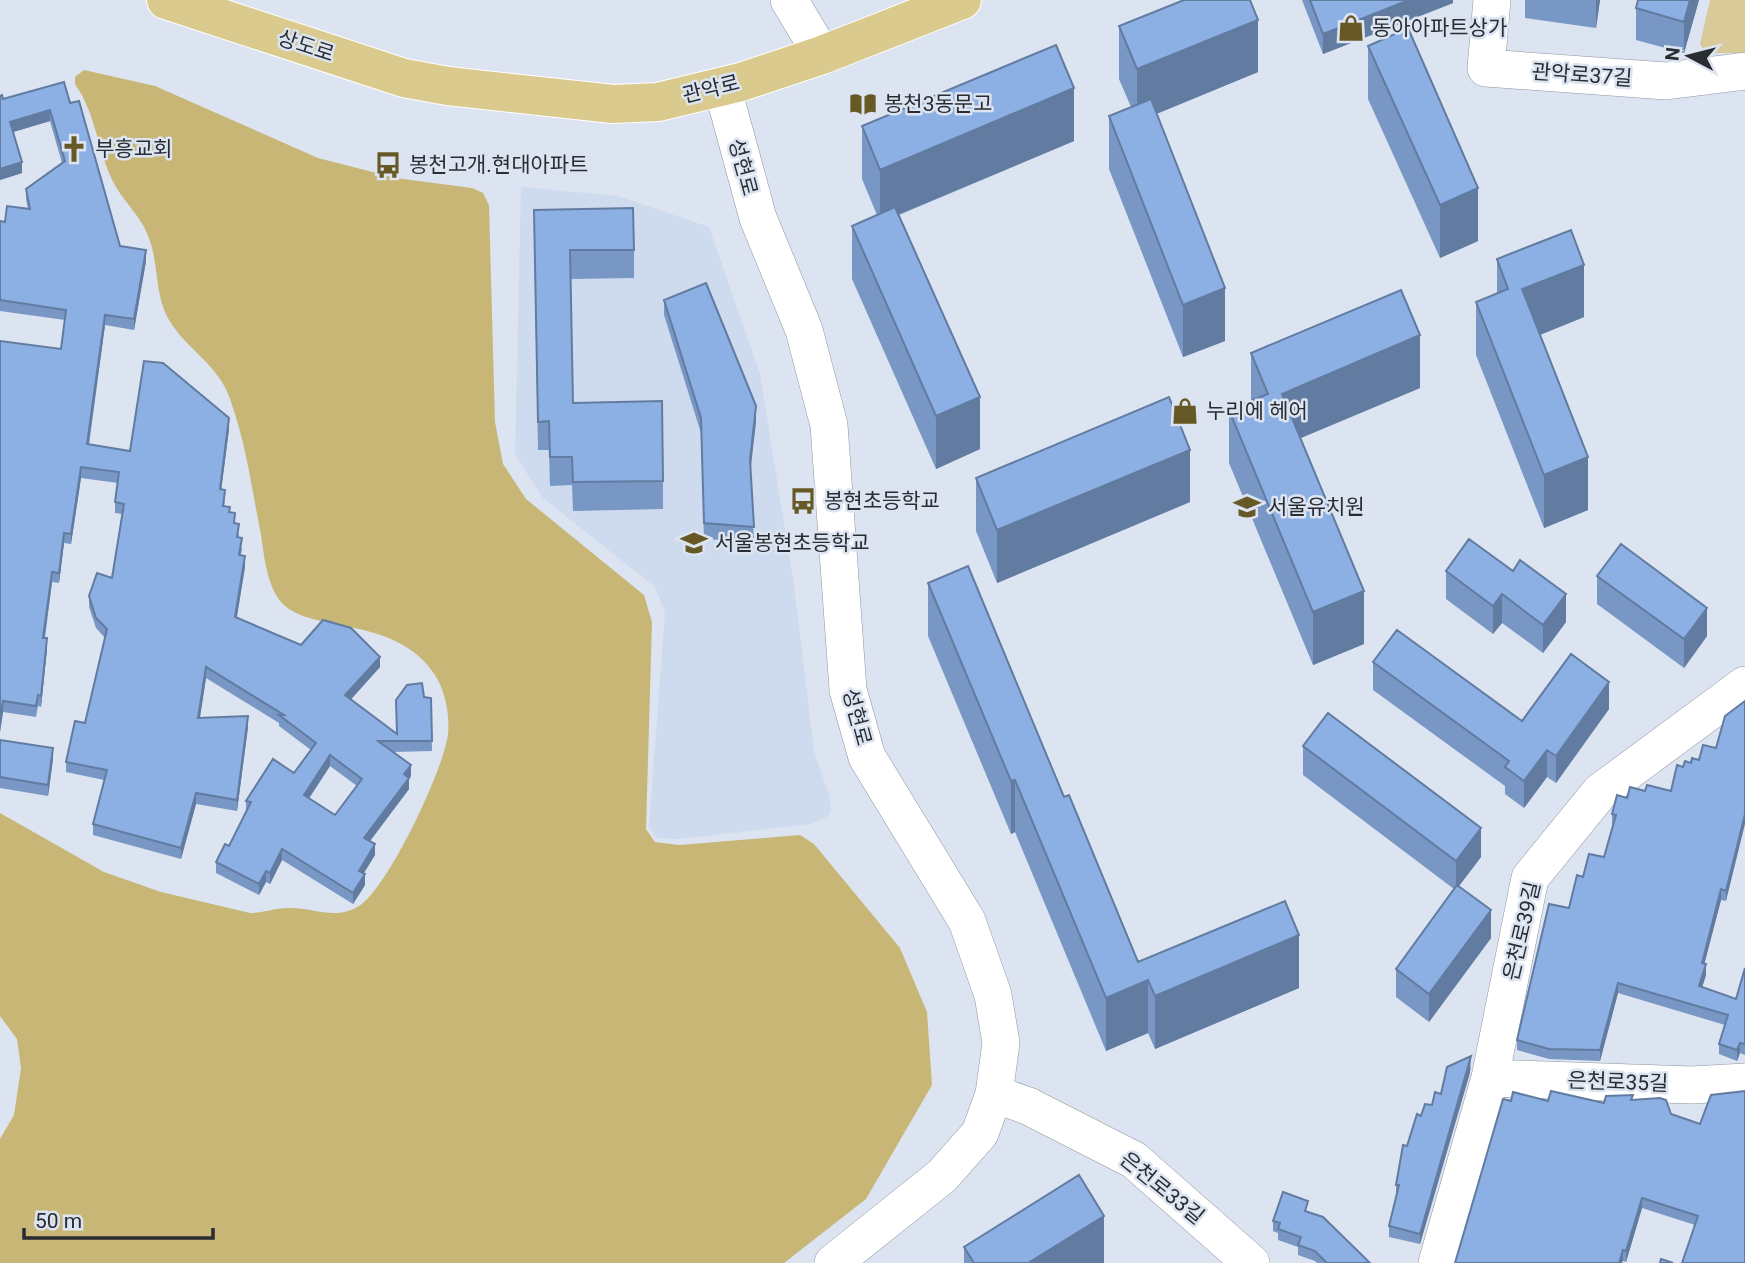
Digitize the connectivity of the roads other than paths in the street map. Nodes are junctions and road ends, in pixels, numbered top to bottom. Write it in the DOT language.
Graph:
graph roads {
  1 [pos="166,0"];
  2 [pos="789,0"];
  3 [pos="962,0"];
  4 [pos="1492,0"];
  5 [pos="822,55"];
  6 [pos="1745,71"];
  7 [pos="448,86"];
  8 [pos="722,86"];
  9 [pos="1745,685"];
  10 [pos="1490,1078"];
  11 [pos="1745,1082"];
  12 [pos="1011,1100"];
  13 [pos="833,1263"];
  14 [pos="1251,1263"];
  15 [pos="1437,1263"];
  1 -- 7 [label="main road, 상도로"];
  2 -- 5 [label="street"];
  3 -- 5 [label="main road, 관악로"];
  4 -- 6 [label="street, 관악로37길"];
  5 -- 8 [label="main road, 관악로"];
  7 -- 8 [label="main road, 관악로"];
  8 -- 12 [label="street, 성현로"];
  9 -- 10 [label="street, 은천로39길"];
  10 -- 11 [label="street, 은천로35길"];
  10 -- 15 [label="street, 은천로39길"];
  12 -- 13 [label="street, 성현로"];
  12 -- 14 [label="street, 은천로33길"];
}
